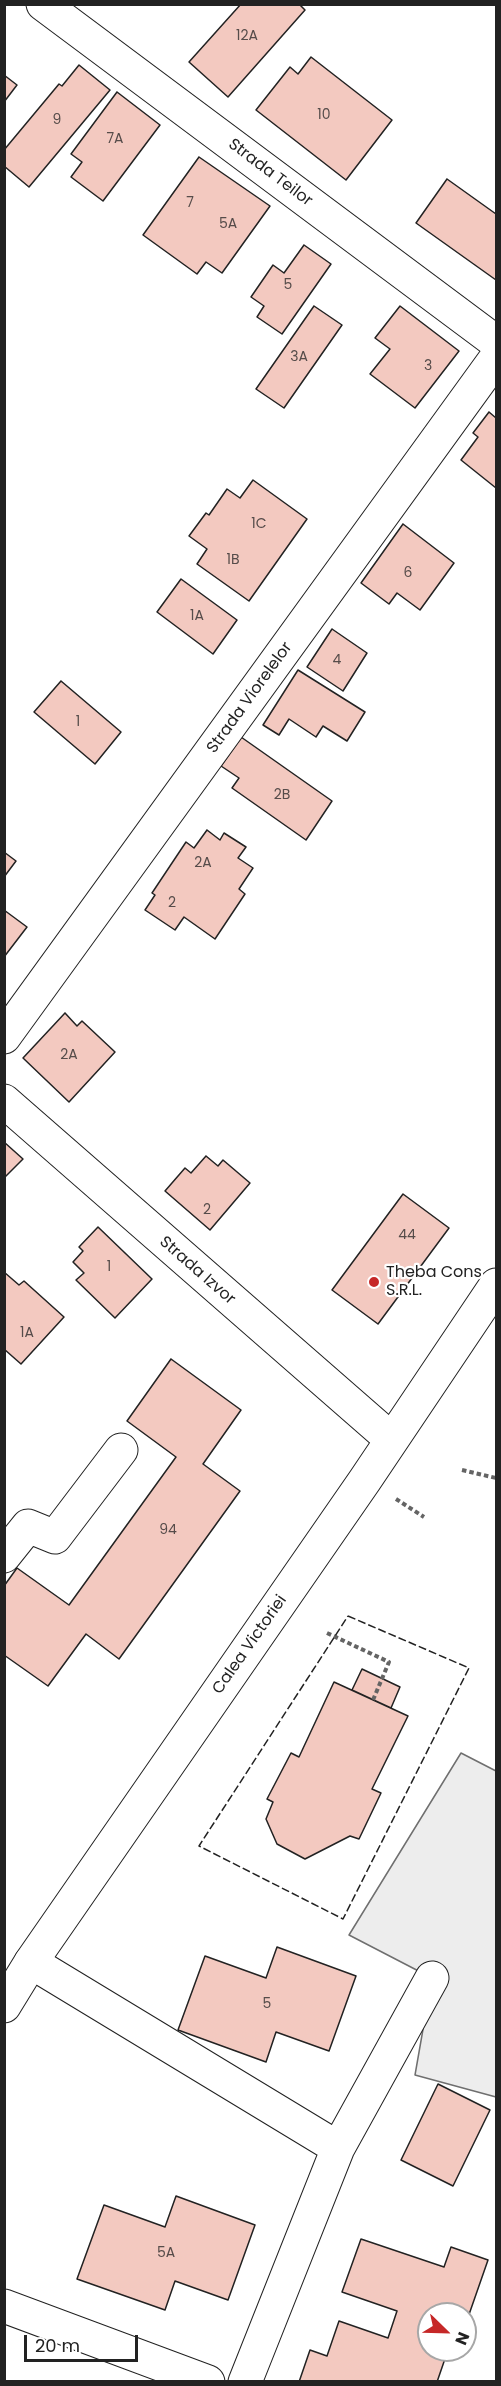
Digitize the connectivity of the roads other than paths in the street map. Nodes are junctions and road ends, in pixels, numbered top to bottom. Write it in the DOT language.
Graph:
graph roads {
  1 [pos="43,4"];
  2 [pos="496,342"];
  3 [pos="496,358"];
  4 [pos="4,1037"];
  5 [pos="4,1101"];
  6 [pos="496,1285"];
  7 [pos="391,1439"];
  8 [pos="122,1450"];
  9 [pos="4,1556"];
  10 [pos="31,1962"];
  11 [pos="432,1978"];
  12 [pos="4,2006"];
  13 [pos="338,2148"];
  14 [pos="4,2306"];
  15 [pos="208,2382"];
  16 [pos="245,2382"];
  1 -- 2 [label="street, Strada Teilor"];
  3 -- 4 [label="street, Strada Viorelelor"];
  5 -- 7 [label="street, Strada Izvor"];
  6 -- 7 [label="street, Calea Victoriei"];
  7 -- 10 [label="street, Calea Victoriei"];
  8 -- 9 [label="street"];
  10 -- 12 [label="street, Calea Victoriei"];
  10 -- 13 [label="street"];
  11 -- 13 [label="street"];
  13 -- 16 [label="street"];
  14 -- 15 [label="street"];
}
